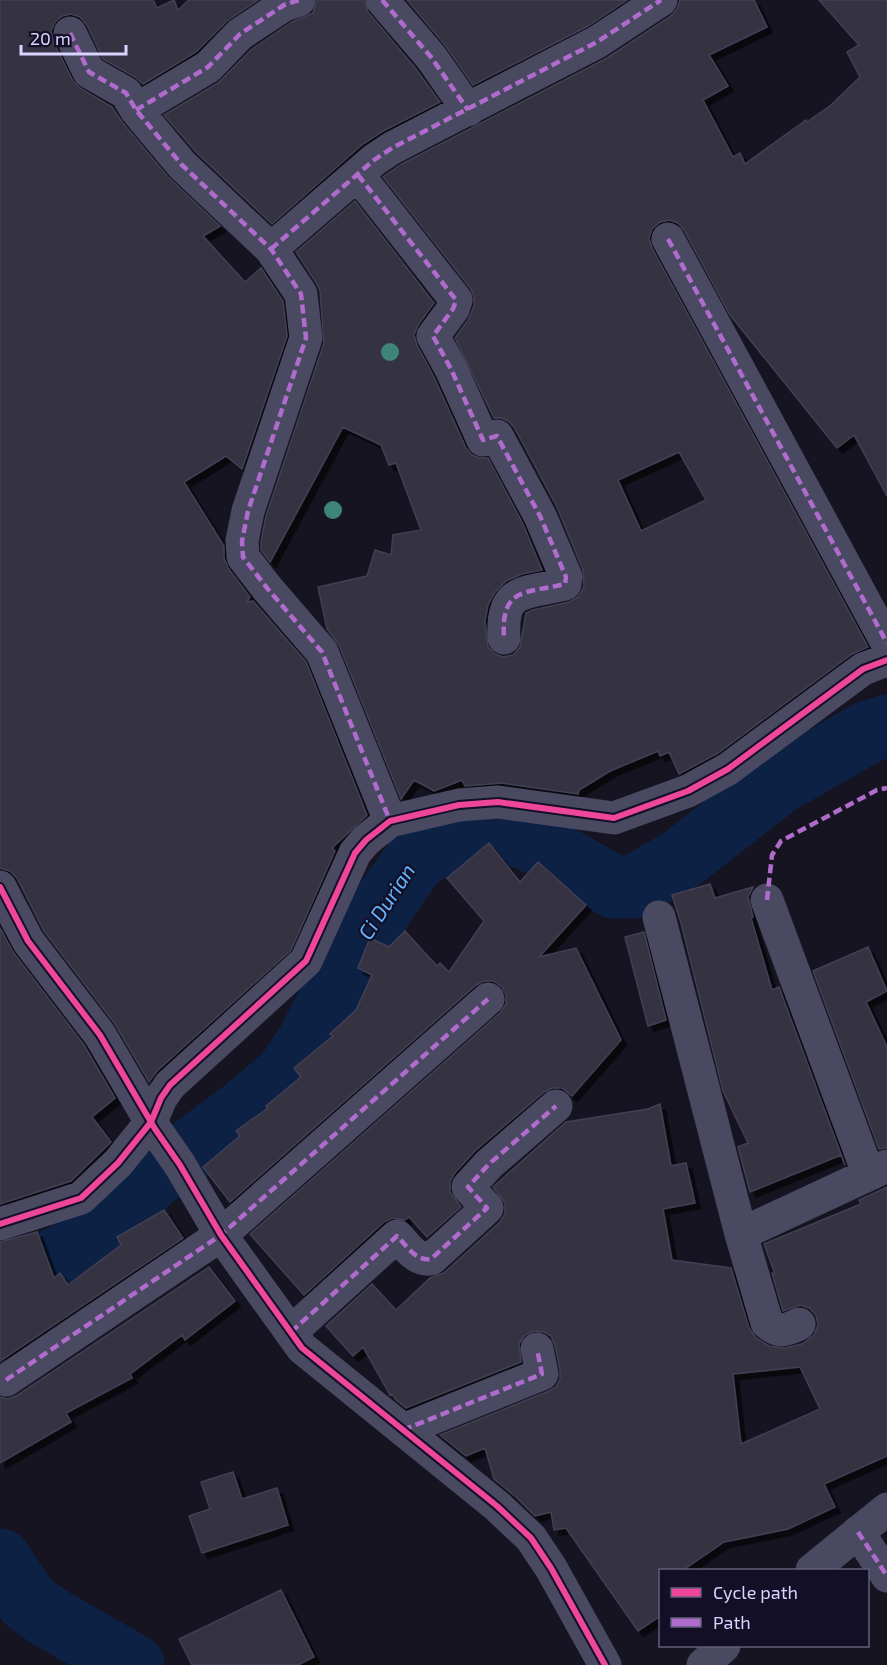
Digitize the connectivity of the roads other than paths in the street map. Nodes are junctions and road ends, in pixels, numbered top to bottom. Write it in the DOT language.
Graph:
graph roads {
  1 [pos="298,0"];
  2 [pos="382,0"];
  3 [pos="661,0"];
  4 [pos="70,33"];
  5 [pos="136,110"];
  6 [pos="468,110"];
  7 [pos="358,175"];
  8 [pos="668,239"];
  9 [pos="271,249"];
  10 [pos="504,638"];
  11 [pos="887,643"];
  12 [pos="887,660"];
  13 [pos="390,820"];
  14 [pos="0,887"];
  15 [pos="767,900"];
  16 [pos="659,917"];
  17 [pos="488,999"];
  18 [pos="556,1106"];
  19 [pos="153,1126"];
  20 [pos="877,1169"];
  21 [pos="0,1224"];
  22 [pos="741,1234"];
  23 [pos="221,1235"];
  24 [pos="799,1324"];
  25 [pos="291,1332"];
  26 [pos="537,1349"];
  27 [pos="6,1380"];
  28 [pos="404,1430"];
  29 [pos="887,1509"];
  30 [pos="858,1532"];
  31 [pos="813,1569"];
  32 [pos="887,1576"];
  33 [pos="723,1647"];
  34 [pos="605,1665"];
  35 [pos="703,1665"];
  1 -- 5 [label="street"];
  2 -- 6 [label="street"];
  3 -- 6 [label="street"];
  4 -- 5 [label="street"];
  5 -- 9 [label="street"];
  6 -- 7 [label="street"];
  7 -- 9 [label="street"];
  7 -- 10 [label="street"];
  8 -- 11 [label="street"];
  9 -- 13 [label="street"];
  12 -- 13 [label="street"];
  13 -- 19 [label="street"];
  14 -- 19 [label="street"];
  15 -- 20 [label="street"];
  16 -- 22 [label="street"];
  17 -- 23 [label="street"];
  18 -- 25 [label="street"];
  19 -- 21 [label="street"];
  19 -- 23 [label="street"];
  20 -- 22 [label="street"];
  22 -- 24 [label="street"];
  23 -- 25 [label="street"];
  23 -- 27 [label="street"];
  25 -- 28 [label="street"];
  26 -- 28 [label="street"];
  28 -- 34 [label="street"];
  29 -- 30 [label="street"];
  30 -- 31 [label="street"];
  30 -- 32 [label="street"];
  33 -- 35 [label="street"];
}
